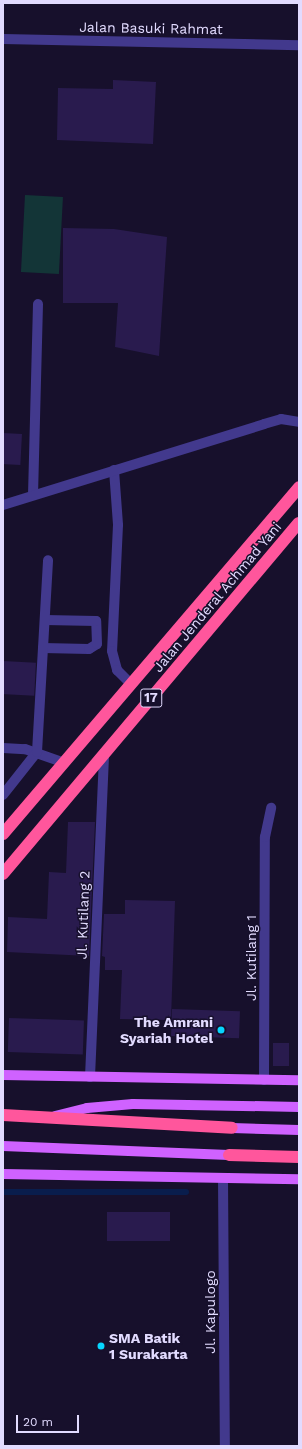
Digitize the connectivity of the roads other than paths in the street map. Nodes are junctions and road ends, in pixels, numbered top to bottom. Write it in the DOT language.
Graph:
graph roads {
  1 [pos="3,39"];
  2 [pos="299,45"];
  3 [pos="38,304"];
  4 [pos="299,422"];
  5 [pos="114,470"];
  6 [pos="299,487"];
  7 [pos="33,495"];
  8 [pos="3,505"];
  9 [pos="299,523"];
  10 [pos="48,560"];
  11 [pos="45,620"];
  12 [pos="43,648"];
  13 [pos="129,682"];
  14 [pos="3,748"];
  15 [pos="37,752"];
  16 [pos="104,754"];
  17 [pos="65,763"];
  18 [pos="3,795"];
  19 [pos="271,808"];
  20 [pos="3,834"];
  21 [pos="3,874"];
  22 [pos="3,1076"];
  23 [pos="90,1077"];
  24 [pos="264,1080"];
  25 [pos="299,1080"];
  26 [pos="299,1107"];
  27 [pos="3,1115"];
  28 [pos="55,1116"];
  29 [pos="232,1128"];
  30 [pos="299,1130"];
  31 [pos="3,1146"];
  32 [pos="229,1156"];
  33 [pos="299,1157"];
  34 [pos="3,1174"];
  35 [pos="224,1178"];
  36 [pos="299,1179"];
  37 [pos="225,1446"];
  1 -- 2 [label="street, Jalan Basuki Rahmat"];
  3 -- 7 [label="street"];
  4 -- 5 [label="street"];
  5 -- 7 [label="street"];
  5 -- 13 [label="street"];
  6 -- 13 [label="highway, Jalan Jenderal Achmad Yani / 17"];
  7 -- 8 [label="street"];
  9 -- 16 [label="highway, Jalan Jenderal Achmad Yani / 17"];
  10 -- 11 [label="street"];
  11 -- 12 [label="street"];
  11 -- 12 [label="street"];
  12 -- 15 [label="street"];
  13 -- 17 [label="highway, Jalan Jenderal Achmad Yani / 17"];
  14 -- 15 [label="street"];
  15 -- 17 [label="street"];
  15 -- 18 [label="street"];
  16 -- 21 [label="highway, Jalan Jenderal Achmad Yani / 17"];
  16 -- 23 [label="street, Jl. Kutilang 2"];
  17 -- 20 [label="highway, Jalan Jenderal Achmad Yani / 17"];
  19 -- 24 [label="street, Jl. Kutilang 1"];
  22 -- 23 [label="main road"];
  23 -- 24 [label="main road"];
  24 -- 25 [label="main road"];
  26 -- 28 [label="main road"];
  27 -- 28 [label="highway"];
  28 -- 29 [label="highway"];
  29 -- 30 [label="main road"];
  31 -- 32 [label="main road"];
  32 -- 33 [label="highway"];
  34 -- 35 [label="main road"];
  35 -- 36 [label="main road"];
  35 -- 37 [label="street, Jl. Kapulogo"];
}
